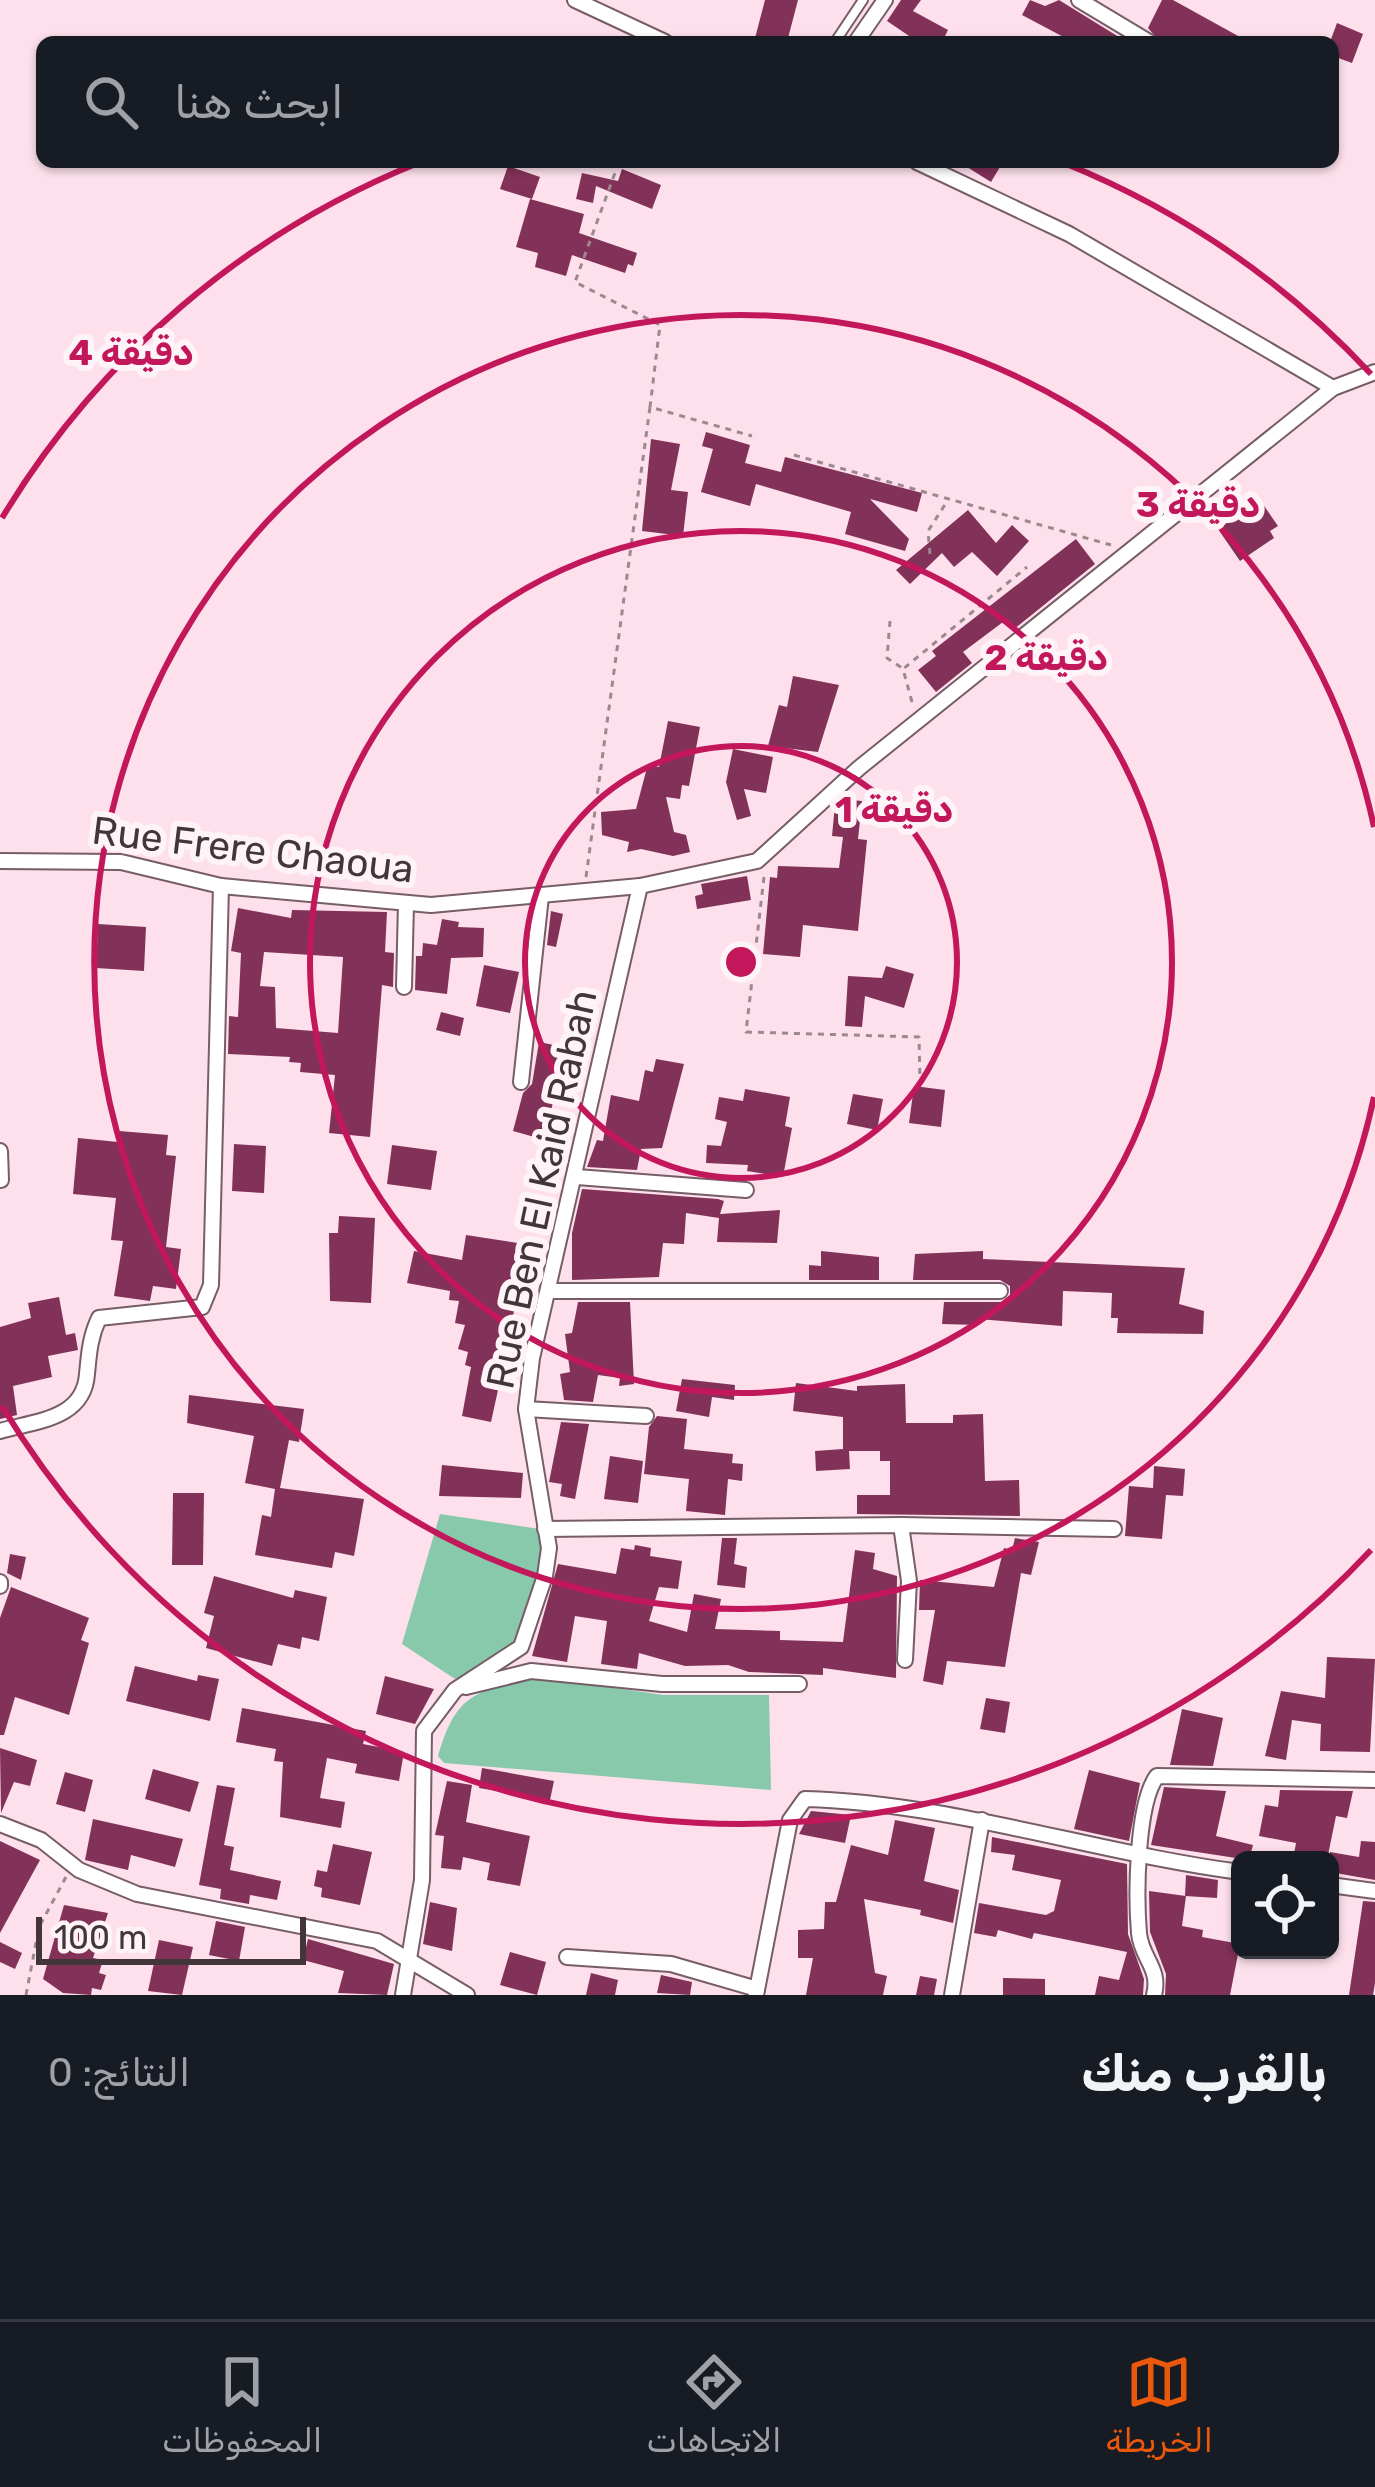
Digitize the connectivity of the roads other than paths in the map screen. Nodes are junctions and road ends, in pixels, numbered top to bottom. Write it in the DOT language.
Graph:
graph roads {
  1 [pos="575,0"];
  2 [pos="863,0"];
  3 [pos="885,0"];
  4 [pos="1079,0"];
  5 [pos="652,36"];
  6 [pos="839,36"];
  7 [pos="860,36"];
  8 [pos="1139,36"];
  9 [pos="930,168"];
  10 [pos="1375,372"];
  11 [pos="1334,388"];
  12 [pos="0,861"];
  13 [pos="221,886"];
  14 [pos="640,886"];
  15 [pos="541,896"];
  16 [pos="406,903"];
  17 [pos="404,987"];
  18 [pos="521,1082"];
  19 [pos="0,1151"];
  20 [pos="577,1177"];
  21 [pos="1,1180"];
  22 [pos="746,1190"];
  23 [pos="548,1291"];
  24 [pos="1000,1291"];
  25 [pos="526,1409"];
  26 [pos="646,1416"];
  27 [pos="0,1431"];
  28 [pos="901,1525"];
  29 [pos="545,1529"];
  30 [pos="1114,1529"];
  31 [pos="905,1660"];
  32 [pos="799,1684"];
  33 [pos="455,1690"];
  34 [pos="1375,1780"];
  35 [pos="982,1820"];
  36 [pos="0,1824"];
  37 [pos="1140,1859"];
  38 [pos="1231,1871"];
  39 [pos="1339,1886"];
  40 [pos="1375,1891"];
  41 [pos="567,1957"];
  42 [pos="410,1958"];
  43 [pos="756,1992"];
  44 [pos="403,1995"];
  45 [pos="467,1995"];
  46 [pos="952,1995"];
  47 [pos="1154,1995"];
  1 -- 5 [label="street"];
  2 -- 6 [label="lane"];
  3 -- 7 [label="street"];
  4 -- 8 [label="street"];
  9 -- 11 [label="street"];
  10 -- 11 [label="street, Rue Frere Chaoua"];
  11 -- 14 [label="street, Rue Frere Chaoua"];
  12 -- 13 [label="street, Rue Frere Chaoua"];
  13 -- 16 [label="street, Rue Frere Chaoua"];
  13 -- 27 [label="street"];
  14 -- 15 [label="street, Rue Frere Chaoua"];
  14 -- 20 [label="street, Rue Ben El Kaid Rabah"];
  15 -- 16 [label="street, Rue Frere Chaoua"];
  15 -- 18 [label="street"];
  16 -- 17 [label="street"];
  19 -- 21 [label="street"];
  20 -- 22 [label="street"];
  20 -- 23 [label="street, Rue Ben El Kaid Rabah"];
  23 -- 24 [label="street"];
  23 -- 25 [label="street, Rue Ben El Kaid Rabah"];
  25 -- 26 [label="street"];
  25 -- 29 [label="street, Rue Ben El Kaid Rabah"];
  28 -- 29 [label="street"];
  28 -- 30 [label="street"];
  28 -- 31 [label="street"];
  29 -- 33 [label="street, Rue Ben El Kaid Rabah"];
  32 -- 33 [label="street"];
  33 -- 42 [label="street, Rue Ben El Kaid Rabah"];
  34 -- 37 [label="street"];
  35 -- 37 [label="street"];
  35 -- 43 [label="street"];
  35 -- 46 [label="street"];
  36 -- 42 [label="street"];
  37 -- 38 [label="street"];
  37 -- 47 [label="street"];
  39 -- 40 [label="street"];
  41 -- 43 [label="street"];
  42 -- 44 [label="street, Rue Ben El Kaid Rabah"];
  42 -- 45 [label="street"];
}
